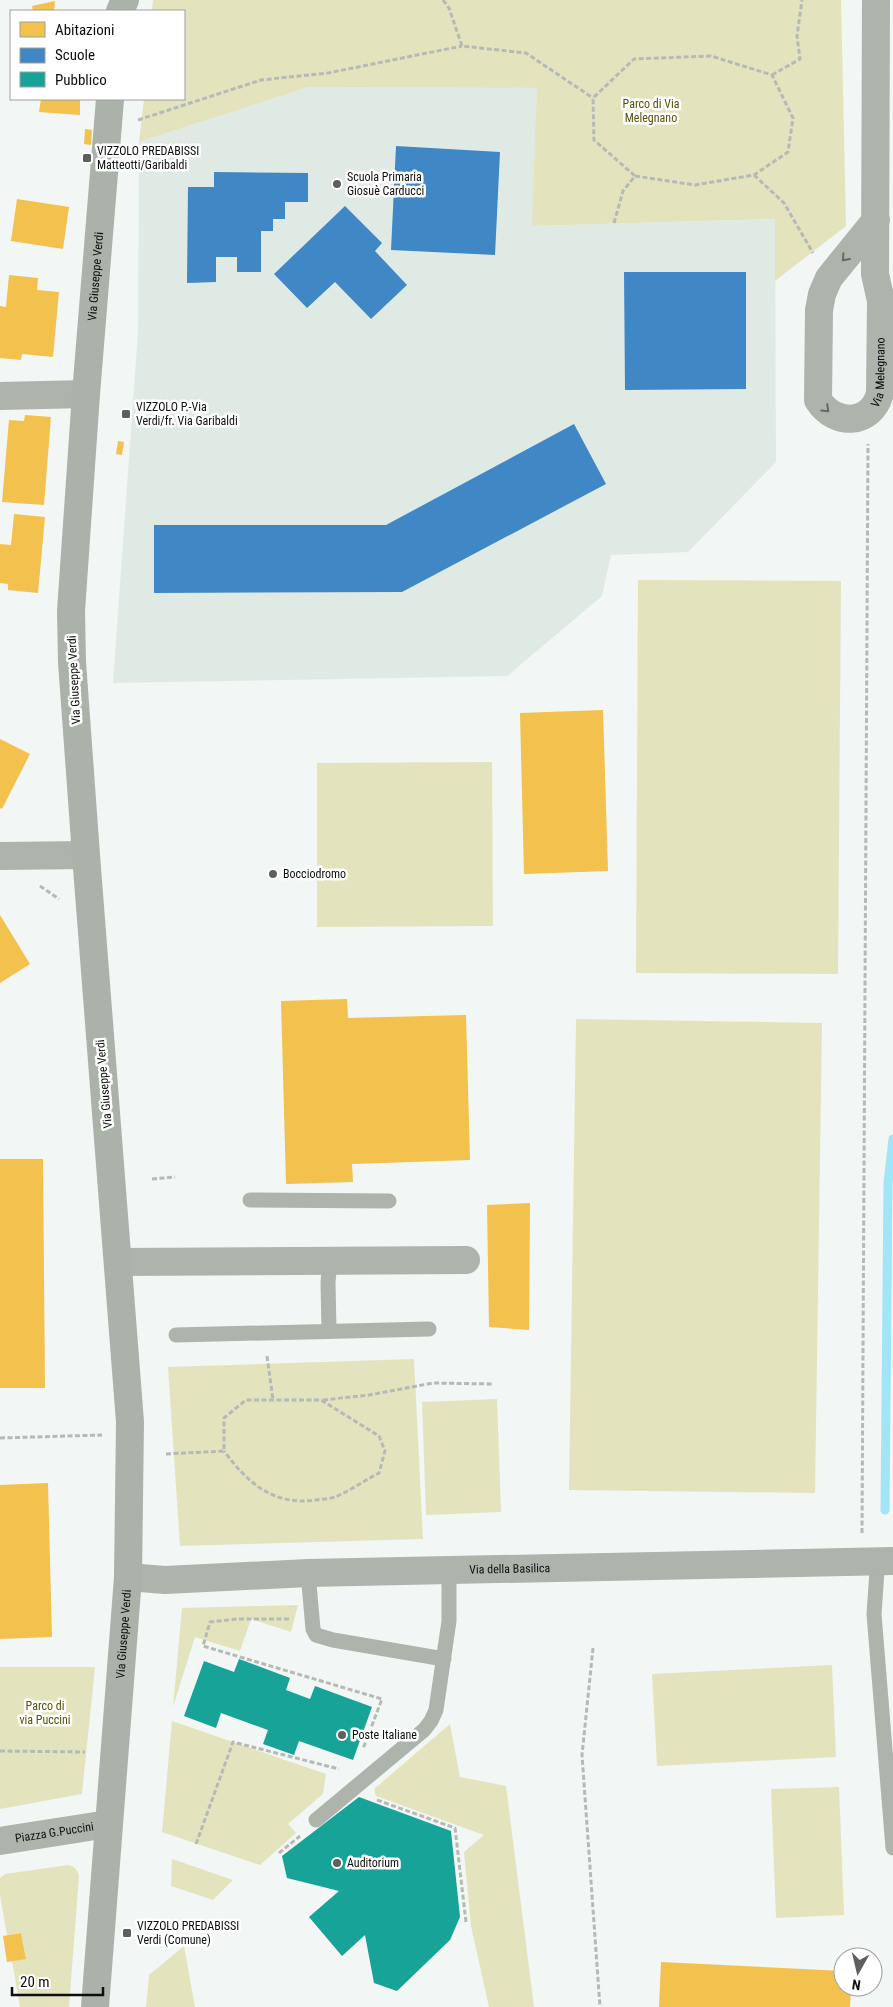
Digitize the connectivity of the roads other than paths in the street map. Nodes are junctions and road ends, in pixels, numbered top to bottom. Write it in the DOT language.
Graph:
graph roads {
  1 [pos="876,0"];
  2 [pos="110,100"];
  3 [pos="876,220"];
  4 [pos="86,394"];
  5 [pos="0,396"];
  6 [pos="86,855"];
  7 [pos="0,856"];
  8 [pos="250,1200"];
  9 [pos="389,1201"];
  10 [pos="466,1260"];
  11 [pos="330,1261"];
  12 [pos="118,1262"];
  13 [pos="429,1329"];
  14 [pos="329,1331"];
  15 [pos="176,1335"];
  16 [pos="878,1561"];
  17 [pos="449,1570"];
  18 [pos="308,1573"];
  19 [pos="128,1577"];
  20 [pos="444,1659"];
  21 [pos="316,1820"];
  22 [pos="108,1824"];
  23 [pos="0,1841"];
  24 [pos="893,1848"];
  25 [pos="95,2007"];
  1 -- 3 [label="street, Via Melegnano"];
  2 -- 4 [label="street, Via Giuseppe Verdi"];
  3 -- 3 [label="street, Via Melegnano, one-way"];
  4 -- 5 [label="street"];
  4 -- 6 [label="street, Via Giuseppe Verdi"];
  6 -- 7 [label="street"];
  6 -- 12 [label="street, Via Giuseppe Verdi"];
  8 -- 9 [label="lane"];
  10 -- 11 [label="street"];
  11 -- 12 [label="street"];
  11 -- 14 [label="lane"];
  12 -- 19 [label="street, Via Giuseppe Verdi"];
  13 -- 14 [label="lane"];
  14 -- 15 [label="lane"];
  16 -- 17 [label="street, Via della Basilica"];
  16 -- 24 [label="lane"];
  17 -- 18 [label="street, Via della Basilica"];
  17 -- 20 [label="lane"];
  18 -- 19 [label="street, Via della Basilica"];
  18 -- 20 [label="lane"];
  19 -- 22 [label="street, Via Giuseppe Verdi"];
  20 -- 21 [label="lane"];
  22 -- 23 [label="street, Piazza G.Puccini"];
  22 -- 25 [label="street, Via Giuseppe Verdi"];
}
